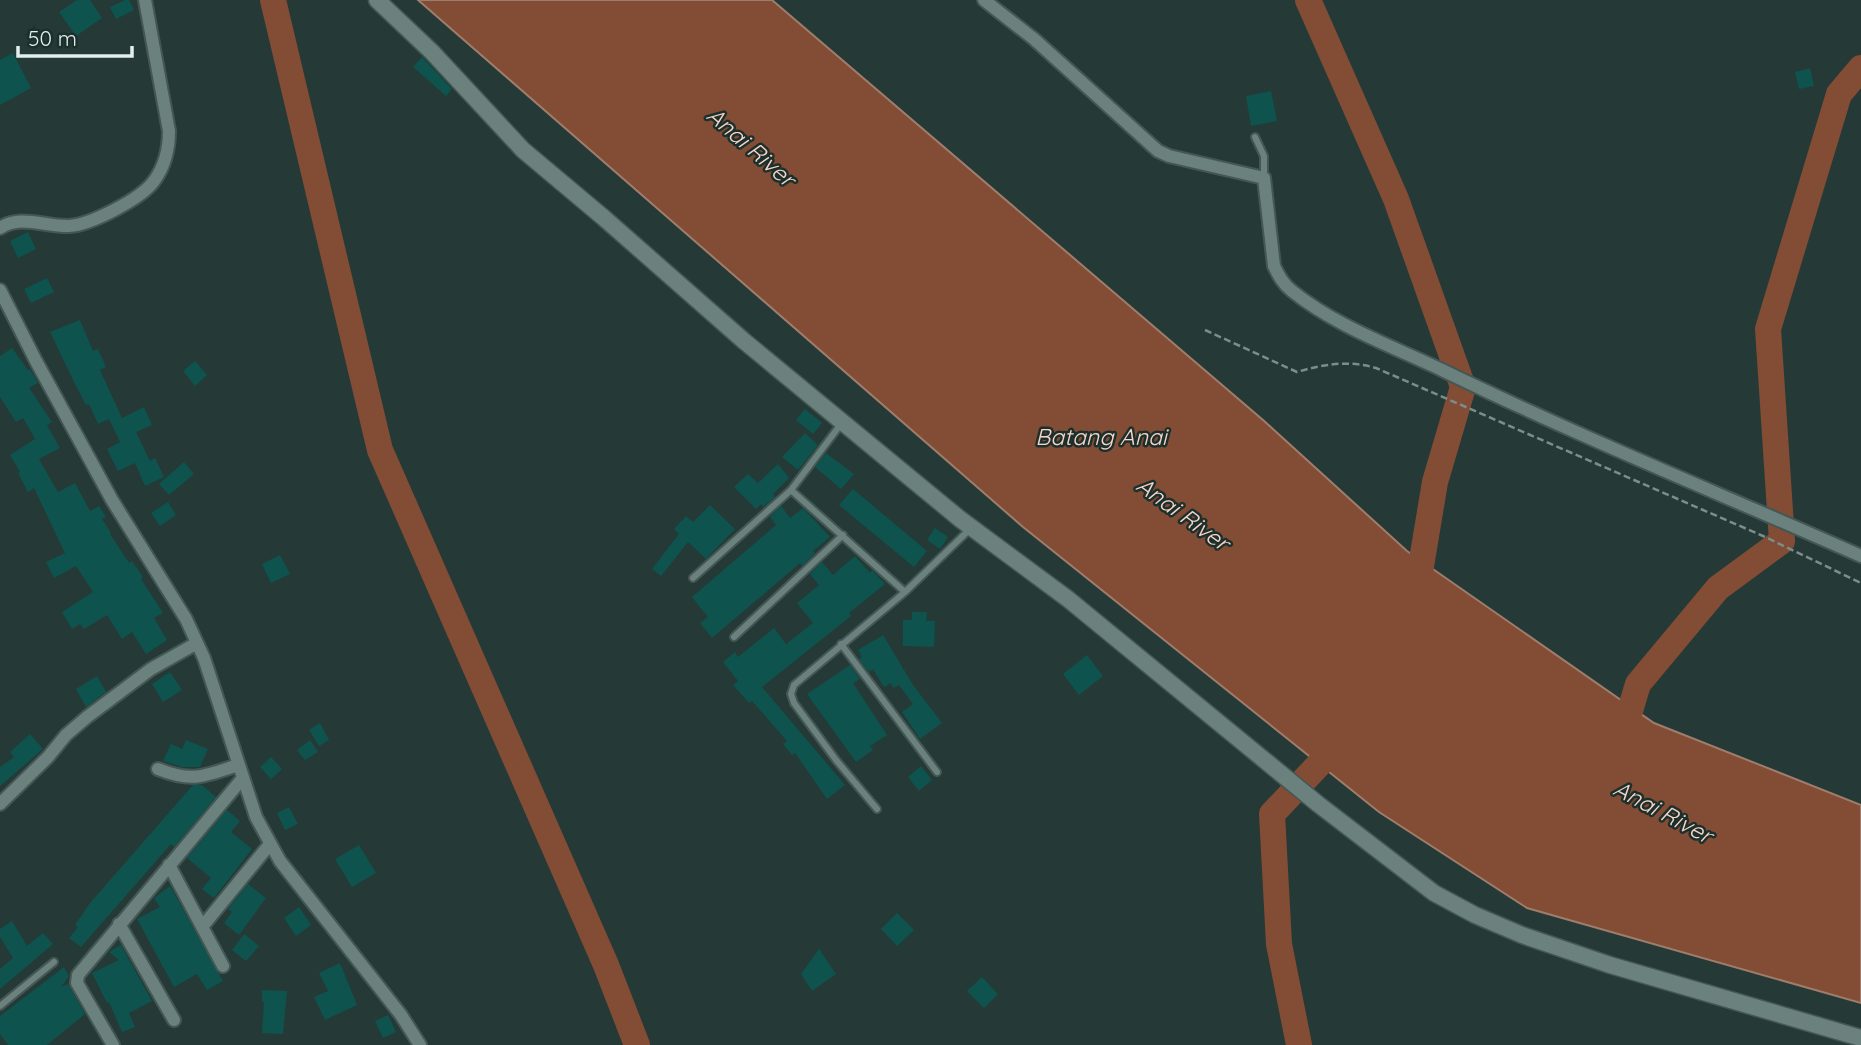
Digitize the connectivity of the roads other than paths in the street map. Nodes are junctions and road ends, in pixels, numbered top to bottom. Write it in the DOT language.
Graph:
graph roads {
  1 [pos="145,0"];
  2 [pos="377,0"];
  3 [pos="984,0"];
  4 [pos="1255,137"];
  5 [pos="1264,178"];
  6 [pos="0,228"];
  7 [pos="0,290"];
  8 [pos="842,422"];
  9 [pos="791,490"];
  10 [pos="972,528"];
  11 [pos="843,535"];
  12 [pos="1861,556"];
  13 [pos="693,578"];
  14 [pos="905,592"];
  15 [pos="734,637"];
  16 [pos="197,643"];
  17 [pos="841,644"];
  18 [pos="238,765"];
  19 [pos="158,769"];
  20 [pos="937,772"];
  21 [pos="242,779"];
  22 [pos="0,804"];
  23 [pos="877,809"];
  24 [pos="270,844"];
  25 [pos="169,865"];
  26 [pos="119,924"];
  27 [pos="202,927"];
  28 [pos="54,962"];
  29 [pos="222,967"];
  30 [pos="0,1006"];
  31 [pos="174,1020"];
  32 [pos="1861,1038"];
  33 [pos="113,1045"];
  34 [pos="420,1045"];
  1 -- 6 [label="street"];
  2 -- 8 [label="street"];
  3 -- 5 [label="street"];
  4 -- 5 [label="lane"];
  5 -- 12 [label="street"];
  7 -- 16 [label="street"];
  8 -- 9 [label="lane"];
  8 -- 10 [label="street"];
  9 -- 11 [label="lane"];
  9 -- 13 [label="lane"];
  10 -- 14 [label="lane"];
  10 -- 32 [label="street"];
  11 -- 14 [label="lane"];
  11 -- 15 [label="lane"];
  14 -- 17 [label="lane"];
  16 -- 18 [label="street"];
  16 -- 22 [label="street"];
  17 -- 20 [label="lane"];
  17 -- 23 [label="lane"];
  18 -- 19 [label="street"];
  18 -- 21 [label="street"];
  21 -- 24 [label="street"];
  21 -- 25 [label="street"];
  24 -- 27 [label="street"];
  24 -- 34 [label="street"];
  25 -- 26 [label="street"];
  25 -- 27 [label="street"];
  26 -- 31 [label="street"];
  26 -- 33 [label="street"];
  27 -- 29 [label="street"];
  28 -- 30 [label="lane"];
}
